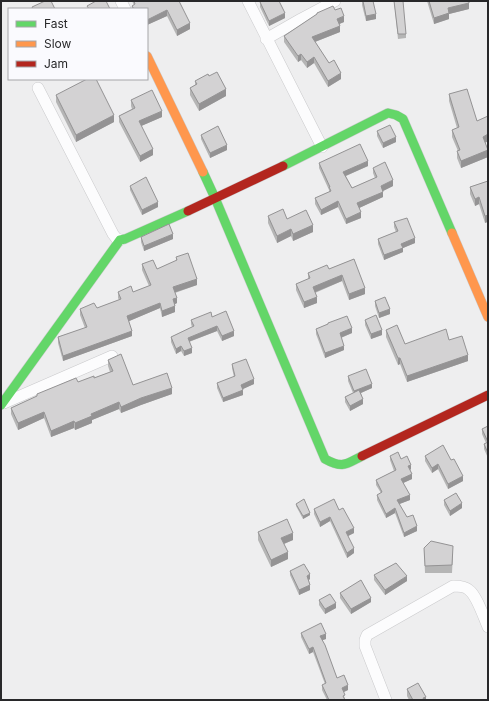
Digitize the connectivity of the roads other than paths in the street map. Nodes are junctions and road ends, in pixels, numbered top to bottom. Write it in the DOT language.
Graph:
graph roads {
  1 [pos="248,1"];
  2 [pos="335,1"];
  3 [pos="266,39"];
  4 [pos="148,58"];
  5 [pos="38,88"];
  6 [pos="322,147"];
  7 [pos="215,198"];
  8 [pos="120,240"];
  9 [pos="488,317"];
  10 [pos="112,356"];
  11 [pos="488,395"];
  12 [pos="2,404"];
  13 [pos="488,627"];
  14 [pos="386,700"];
  1 -- 3 [label="street"];
  2 -- 3 [label="street"];
  3 -- 6 [label="street"];
  4 -- 7 [label="street"];
  5 -- 8 [label="street"];
  6 -- 7 [label="street"];
  6 -- 9 [label="street"];
  7 -- 8 [label="street"];
  7 -- 11 [label="street"];
  8 -- 12 [label="street"];
  10 -- 12 [label="street"];
  13 -- 14 [label="street"];
}
